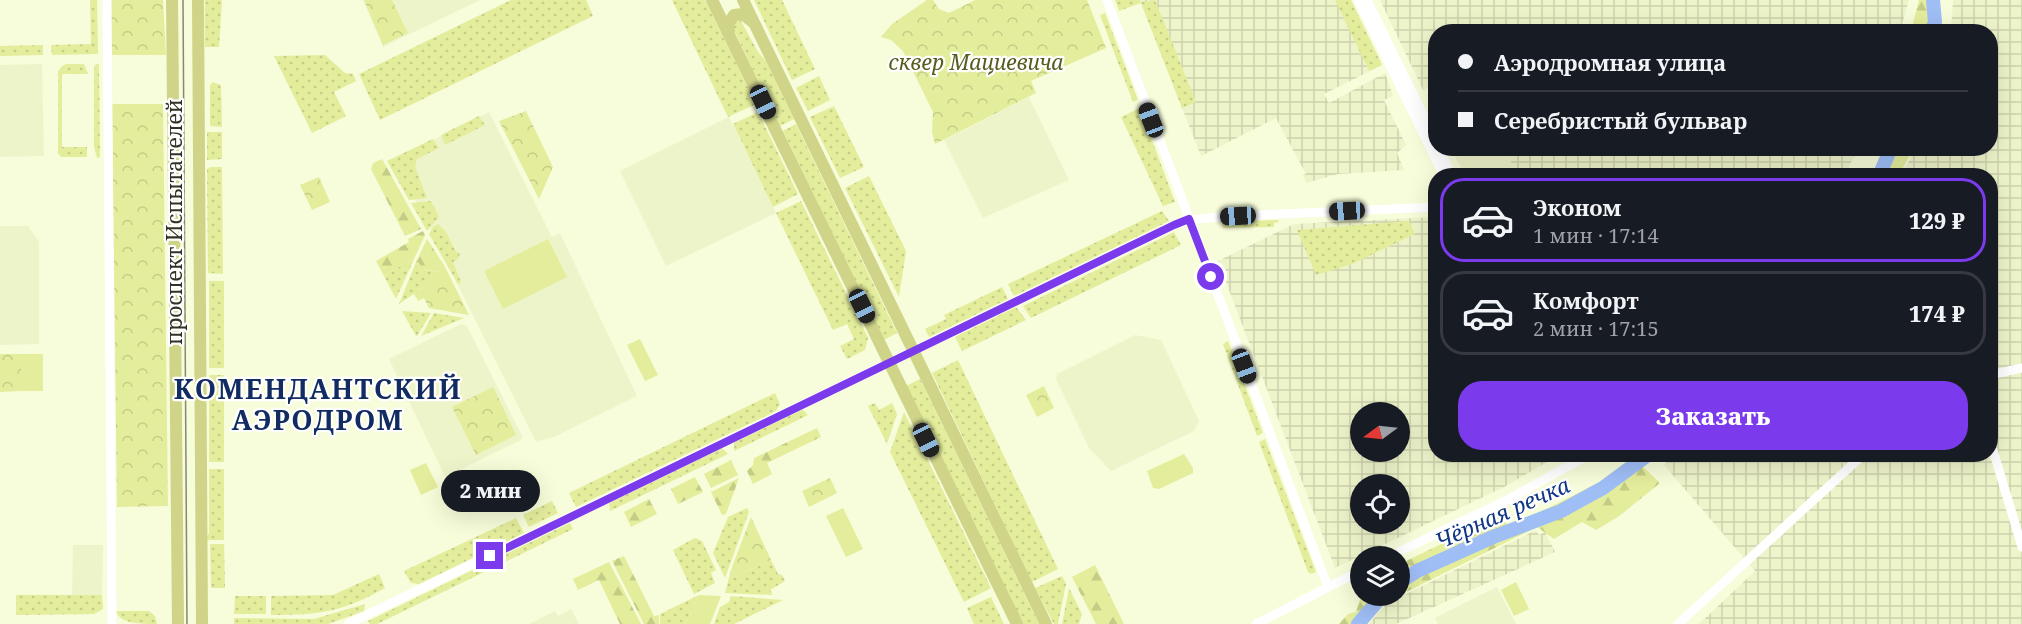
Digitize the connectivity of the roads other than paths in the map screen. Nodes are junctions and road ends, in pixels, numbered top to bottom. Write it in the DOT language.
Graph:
graph roads {
  1 [pos="107,0"];
  2 [pos="172,0"];
  3 [pos="198,0"];
  4 [pos="712,0"];
  5 [pos="743,0"];
  6 [pos="1107,0"];
  7 [pos="1359,0"];
  8 [pos="1367,0"];
  9 [pos="755,24"];
  10 [pos="730,37"];
  11 [pos="1428,125"];
  12 [pos="1428,143"];
  13 [pos="1428,207"];
  14 [pos="1189,219"];
  15 [pos="914,351"];
  16 [pos="889,363"];
  17 [pos="2022,368"];
  18 [pos="1998,373"];
  19 [pos="1576,462"];
  20 [pos="1855,462"];
  21 [pos="1997,462"];
  22 [pos="1410,546"];
  23 [pos="2022,547"];
  24 [pos="1350,576"];
  25 [pos="1328,587"];
  26 [pos="112,624"];
  27 [pos="178,624"];
  28 [pos="202,624"];
  29 [pos="348,624"];
  30 [pos="1017,624"];
  31 [pos="1046,624"];
  32 [pos="1256,624"];
  33 [pos="1678,624"];
  1 -- 26 [label="street"];
  2 -- 27 [label="main road, проспект Испытателей"];
  3 -- 28 [label="main road, проспект Испытателей"];
  4 -- 10 [label="main road"];
  5 -- 9 [label="main road"];
  6 -- 14 [label="street"];
  7 -- 12 [label="street"];
  8 -- 11 [label="street"];
  9 -- 10 [label="main road"];
  9 -- 15 [label="main road"];
  10 -- 16 [label="main road"];
  13 -- 14 [label="street"];
  14 -- 15 [label="street"];
  14 -- 25 [label="street"];
  15 -- 16 [label="street"];
  15 -- 31 [label="main road"];
  16 -- 29 [label="street"];
  16 -- 30 [label="main road"];
  17 -- 18 [label="street"];
  19 -- 22 [label="street"];
  20 -- 33 [label="street"];
  21 -- 23 [label="street"];
  24 -- 25 [label="street"];
  25 -- 32 [label="street"];
}
